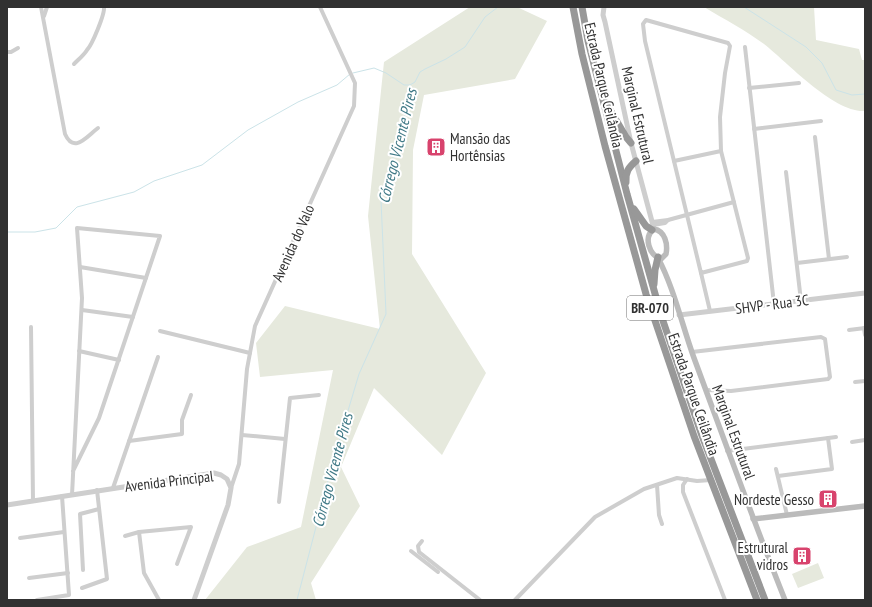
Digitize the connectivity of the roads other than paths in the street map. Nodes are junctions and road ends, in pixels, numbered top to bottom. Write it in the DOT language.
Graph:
graph roads {
  1 [pos="41,7"];
  2 [pos="47,7"];
  3 [pos="104,7"];
  4 [pos="320,7"];
  5 [pos="573,7"];
  6 [pos="582,7"];
  7 [pos="604,7"];
  8 [pos="43,17"];
  9 [pos="744,46"];
  10 [pos="18,48"];
  11 [pos="7,52"];
  12 [pos="74,64"];
  13 [pos="799,83"];
  14 [pos="749,88"];
  15 [pos="602,96"];
  16 [pos="821,121"];
  17 [pos="98,128"];
  18 [pos="754,129"];
  19 [pos="815,137"];
  20 [pos="631,143"];
  21 [pos="721,151"];
  22 [pos="636,161"];
  23 [pos="674,161"];
  24 [pos="786,172"];
  25 [pos="628,198"];
  26 [pos="734,202"];
  27 [pos="688,215"];
  28 [pos="653,226"];
  29 [pos="660,257"];
  30 [pos="847,257"];
  31 [pos="829,259"];
  32 [pos="797,263"];
  33 [pos="80,267"];
  34 [pos="701,273"];
  35 [pos="146,278"];
  36 [pos="654,291"];
  37 [pos="865,293"];
  38 [pos="801,301"];
  39 [pos="774,304"];
  40 [pos="82,310"];
  41 [pos="710,311"];
  42 [pos="680,315"];
  43 [pos="133,317"];
  44 [pos="31,328"];
  45 [pos="865,328"];
  46 [pos="849,330"];
  47 [pos="160,331"];
  48 [pos="865,335"];
  49 [pos="79,351"];
  50 [pos="692,352"];
  51 [pos="250,353"];
  52 [pos="158,357"];
  53 [pos="119,360"];
  54 [pos="865,381"];
  55 [pos="855,382"];
  56 [pos="706,390"];
  57 [pos="191,395"];
  58 [pos="319,395"];
  59 [pos="242,436"];
  60 [pos="836,437"];
  61 [pos="828,438"];
  62 [pos="285,439"];
  63 [pos="865,440"];
  64 [pos="129,441"];
  65 [pos="852,442"];
  66 [pos="727,451"];
  67 [pos="776,469"];
  68 [pos="73,471"];
  69 [pos="778,476"];
  70 [pos="687,480"];
  71 [pos="711,480"];
  72 [pos="657,485"];
  73 [pos="113,488"];
  74 [pos="232,488"];
  75 [pos="97,490"];
  76 [pos="72,495"];
  77 [pos="62,496"];
  78 [pos="34,501"];
  79 [pos="279,502"];
  80 [pos="7,505"];
  81 [pos="865,506"];
  82 [pos="99,509"];
  83 [pos="786,515"];
  84 [pos="753,519"];
  85 [pos="662,524"];
  86 [pos="64,532"];
  87 [pos="139,532"];
  88 [pos="126,536"];
  89 [pos="20,538"];
  90 [pos="422,541"];
  91 [pos="411,551"];
  92 [pos="177,564"];
  93 [pos="83,570"];
  94 [pos="68,573"];
  95 [pos="29,578"];
  96 [pos="82,588"];
  97 [pos="60,598"];
  98 [pos="36,600"];
  99 [pos="159,600"];
  100 [pos="194,600"];
  101 [pos="475,600"];
  102 [pos="480,600"];
  103 [pos="515,600"];
  104 [pos="725,600"];
  105 [pos="757,600"];
  106 [pos="765,600"];
  107 [pos="784,600"];
  1 -- 8 [label="street"];
  2 -- 8 [label="street"];
  3 -- 12 [label="street"];
  4 -- 51 [label="street, Avenida do Valo"];
  5 -- 71 [label="highway, Estrada Parque Ceilândia / BR-070"];
  6 -- 15 [label="highway, Estrada Parque Ceilândia / BR-070"];
  7 -- 20 [label="street, Marginal Estrutural"];
  8 -- 17 [label="street"];
  9 -- 14 [label="street"];
  10 -- 11 [label="street"];
  13 -- 14 [label="street"];
  14 -- 18 [label="street"];
  15 -- 20 [label="highway"];
  15 -- 25 [label="highway, Estrada Parque Ceilândia / BR-070"];
  16 -- 18 [label="street"];
  18 -- 39 [label="street"];
  19 -- 31 [label="street"];
  20 -- 22 [label="street, Marginal Estrutural"];
  21 -- 23 [label="street"];
  21 -- 23 [label="street"];
  21 -- 26 [label="street"];
  22 -- 25 [label="highway"];
  22 -- 28 [label="street, Marginal Estrutural"];
  23 -- 27 [label="street"];
  24 -- 32 [label="street"];
  25 -- 28 [label="highway"];
  25 -- 36 [label="highway, Estrada Parque Ceilândia / BR-070"];
  26 -- 27 [label="street"];
  26 -- 34 [label="street"];
  27 -- 28 [label="street"];
  27 -- 34 [label="street"];
  28 -- 29 [label="main road"];
  28 -- 29 [label="main road"];
  29 -- 36 [label="highway"];
  29 -- 42 [label="main road, Marginal Estrutural"];
  30 -- 31 [label="street"];
  31 -- 32 [label="street"];
  32 -- 38 [label="street"];
  33 -- 35 [label="street"];
  33 -- 35 [label="street"];
  33 -- 40 [label="street"];
  34 -- 41 [label="street"];
  35 -- 43 [label="street"];
  36 -- 106 [label="highway, Estrada Parque Ceilândia / BR-070"];
  37 -- 38 [label="street, SHVP - Rua 3C"];
  38 -- 39 [label="street, SHVP - Rua 3C"];
  39 -- 41 [label="street, SHVP - Rua 3C"];
  40 -- 43 [label="street"];
  40 -- 49 [label="street"];
  41 -- 42 [label="street, SHVP - Rua 3C"];
  42 -- 50 [label="main road, Marginal Estrutural"];
  43 -- 53 [label="street"];
  44 -- 78 [label="street"];
  45 -- 46 [label="street"];
  45 -- 48 [label="street"];
  47 -- 51 [label="street"];
  49 -- 53 [label="street"];
  49 -- 68 [label="street"];
  50 -- 56 [label="main road, Marginal Estrutural"];
  50 -- 56 [label="street"];
  51 -- 59 [label="street, Avenida do Valo"];
  52 -- 64 [label="street"];
  53 -- 68 [label="street"];
  54 -- 55 [label="street"];
  56 -- 66 [label="main road, Marginal Estrutural"];
  57 -- 64 [label="street"];
  58 -- 62 [label="street"];
  59 -- 62 [label="street"];
  59 -- 74 [label="street, Avenida do Valo"];
  60 -- 61 [label="street"];
  61 -- 66 [label="street"];
  61 -- 69 [label="street"];
  62 -- 79 [label="street"];
  63 -- 65 [label="street"];
  64 -- 73 [label="street"];
  66 -- 84 [label="main road, Marginal Estrutural"];
  67 -- 69 [label="street"];
  68 -- 76 [label="street"];
  69 -- 83 [label="street"];
  70 -- 71 [label="street"];
  70 -- 72 [label="street"];
  70 -- 104 [label="street"];
  71 -- 105 [label="highway, Estrada Parque Ceilândia / BR-070"];
  72 -- 85 [label="street"];
  72 -- 103 [label="street"];
  73 -- 74 [label="street, Avenida Principal"];
  73 -- 75 [label="street, Avenida Principal"];
  74 -- 100 [label="street, Avenida Principal"];
  75 -- 76 [label="street, Avenida Principal"];
  75 -- 82 [label="street"];
  76 -- 77 [label="street, Avenida Principal"];
  77 -- 78 [label="street, Avenida Principal"];
  77 -- 86 [label="street"];
  78 -- 80 [label="street, Avenida Principal"];
  81 -- 83 [label="main road"];
  82 -- 93 [label="street"];
  82 -- 96 [label="street"];
  83 -- 84 [label="main road"];
  84 -- 107 [label="main road, Marginal Estrutural"];
  86 -- 89 [label="street"];
  86 -- 94 [label="street"];
  87 -- 88 [label="street"];
  87 -- 92 [label="street"];
  87 -- 99 [label="street"];
  90 -- 102 [label="street"];
  91 -- 101 [label="street"];
  94 -- 95 [label="street"];
  94 -- 97 [label="street"];
  97 -- 98 [label="street"];
}
